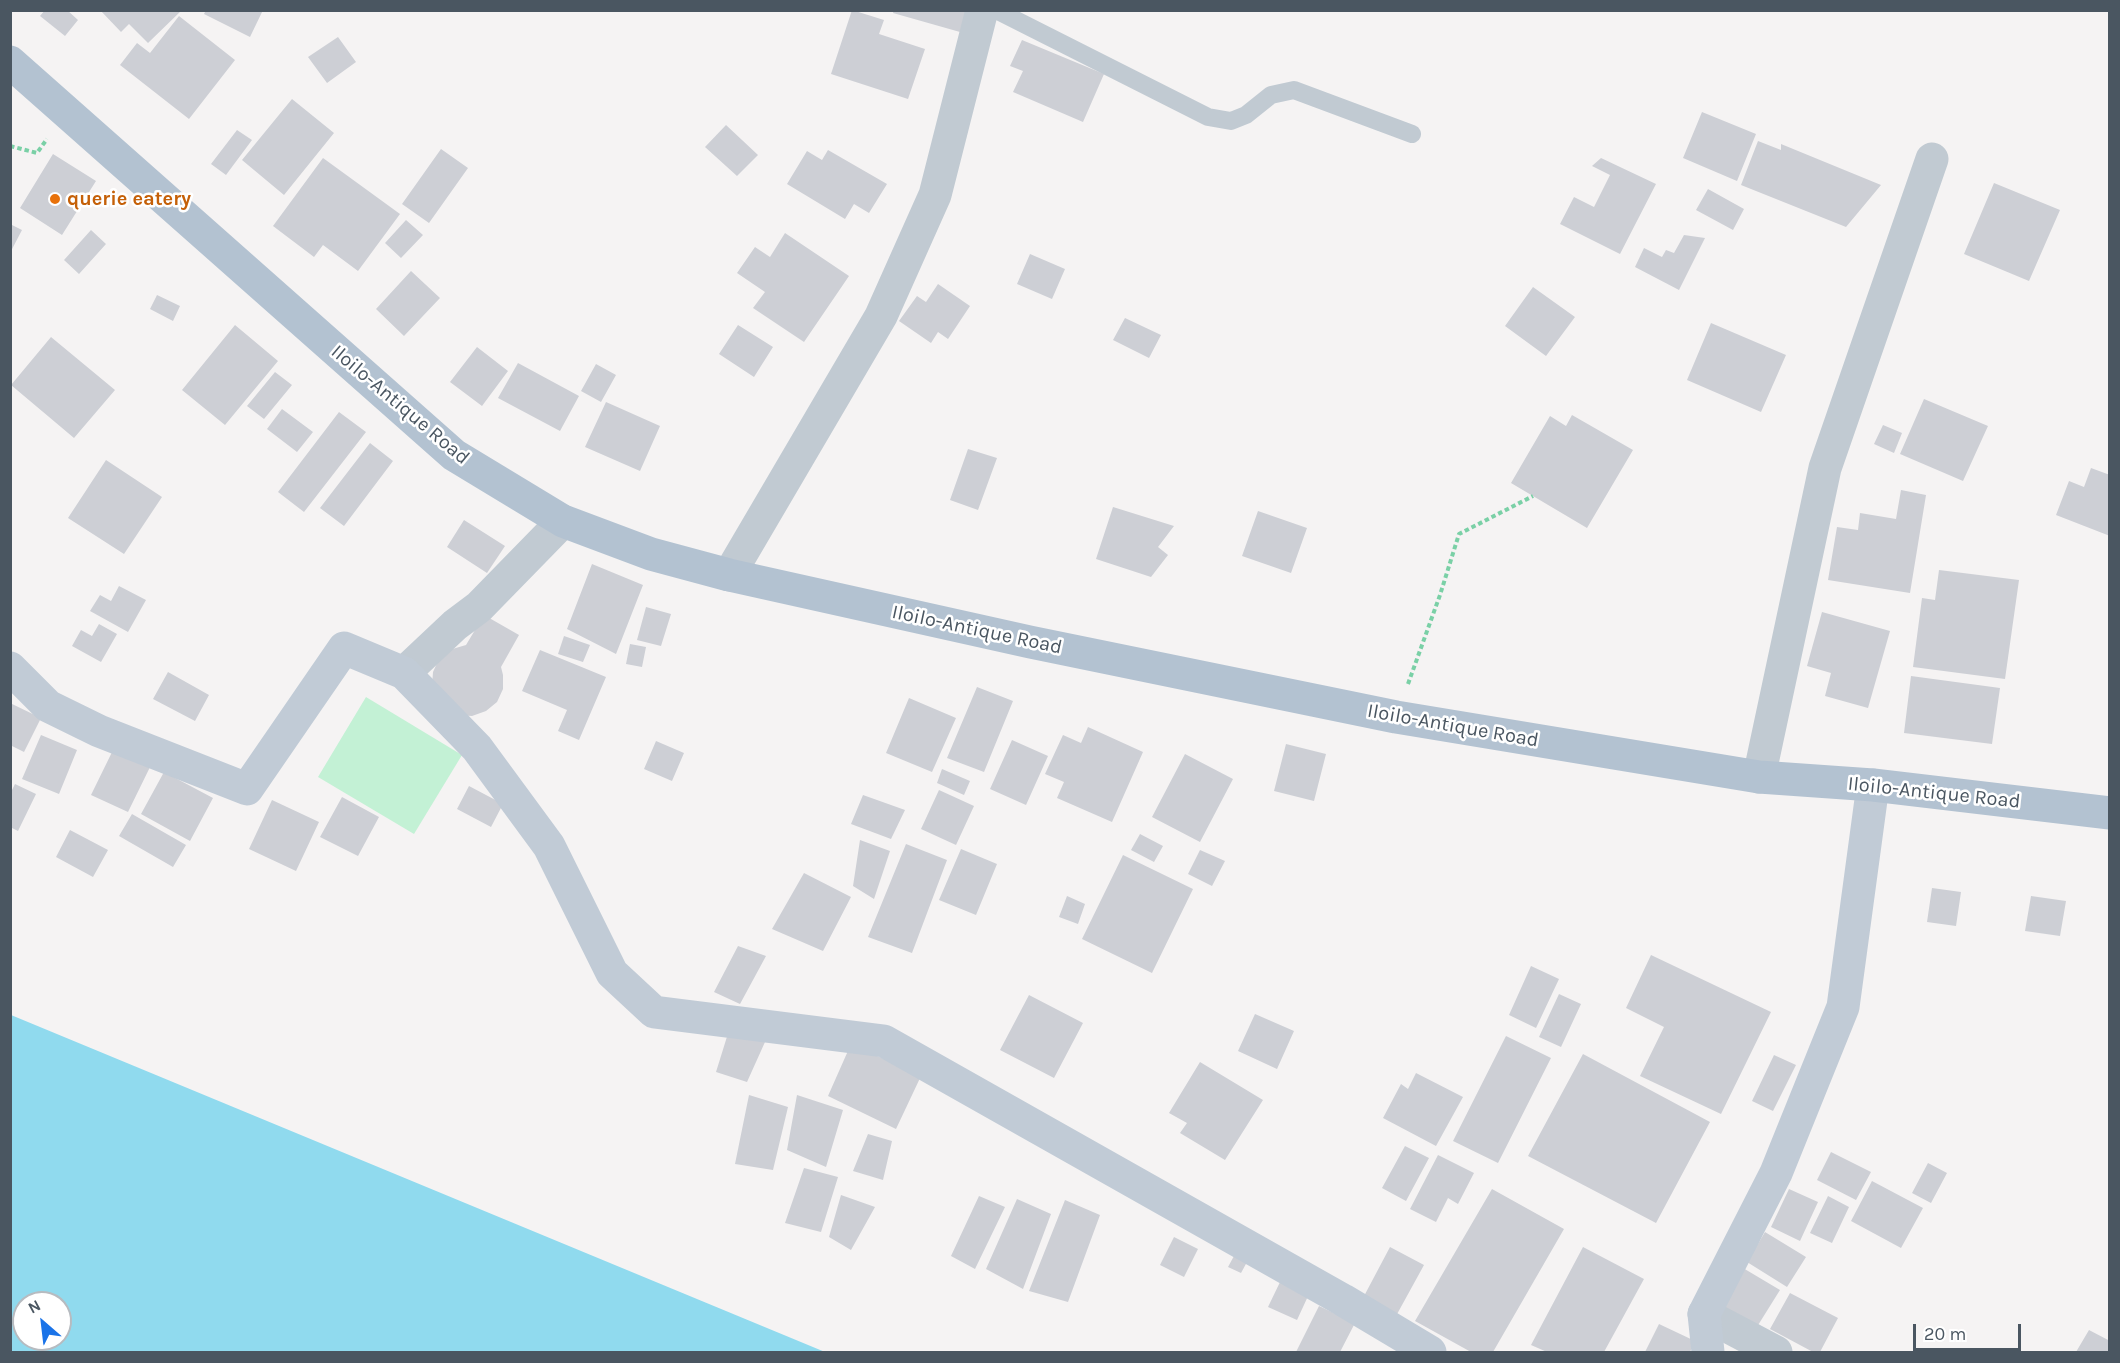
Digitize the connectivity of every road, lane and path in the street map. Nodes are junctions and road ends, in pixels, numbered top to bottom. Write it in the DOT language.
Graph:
graph roads {
  1 [pos="982,10"];
  2 [pos="996,10"];
  3 [pos="10,62"];
  4 [pos="1412,134"];
  5 [pos="1932,159"];
  6 [pos="1533,496"];
  7 [pos="563,521"];
  8 [pos="729,575"];
  9 [pos="10,668"];
  10 [pos="404,673"];
  11 [pos="1396,717"];
  12 [pos="1759,777"];
  13 [pos="1873,785"];
  14 [pos="2109,813"];
  15 [pos="1704,1314"];
  16 [pos="1430,1353"];
  17 [pos="1708,1353"];
  18 [pos="1776,1353"];
  1 -- 8 [label="street"];
  2 -- 4 [label="lane"];
  3 -- 7 [label="main road, Iloilo-Antique Road"];
  5 -- 12 [label="street"];
  6 -- 11 [label="path"];
  7 -- 8 [label="main road, Iloilo-Antique Road"];
  7 -- 10 [label="street"];
  8 -- 11 [label="main road, Iloilo-Antique Road"];
  9 -- 10 [label="street"];
  10 -- 16 [label="street"];
  11 -- 12 [label="main road, Iloilo-Antique Road"];
  12 -- 13 [label="main road, Iloilo-Antique Road"];
  13 -- 14 [label="main road, Iloilo-Antique Road"];
  13 -- 15 [label="street"];
  15 -- 17 [label="street"];
  15 -- 18 [label="street"];
}
